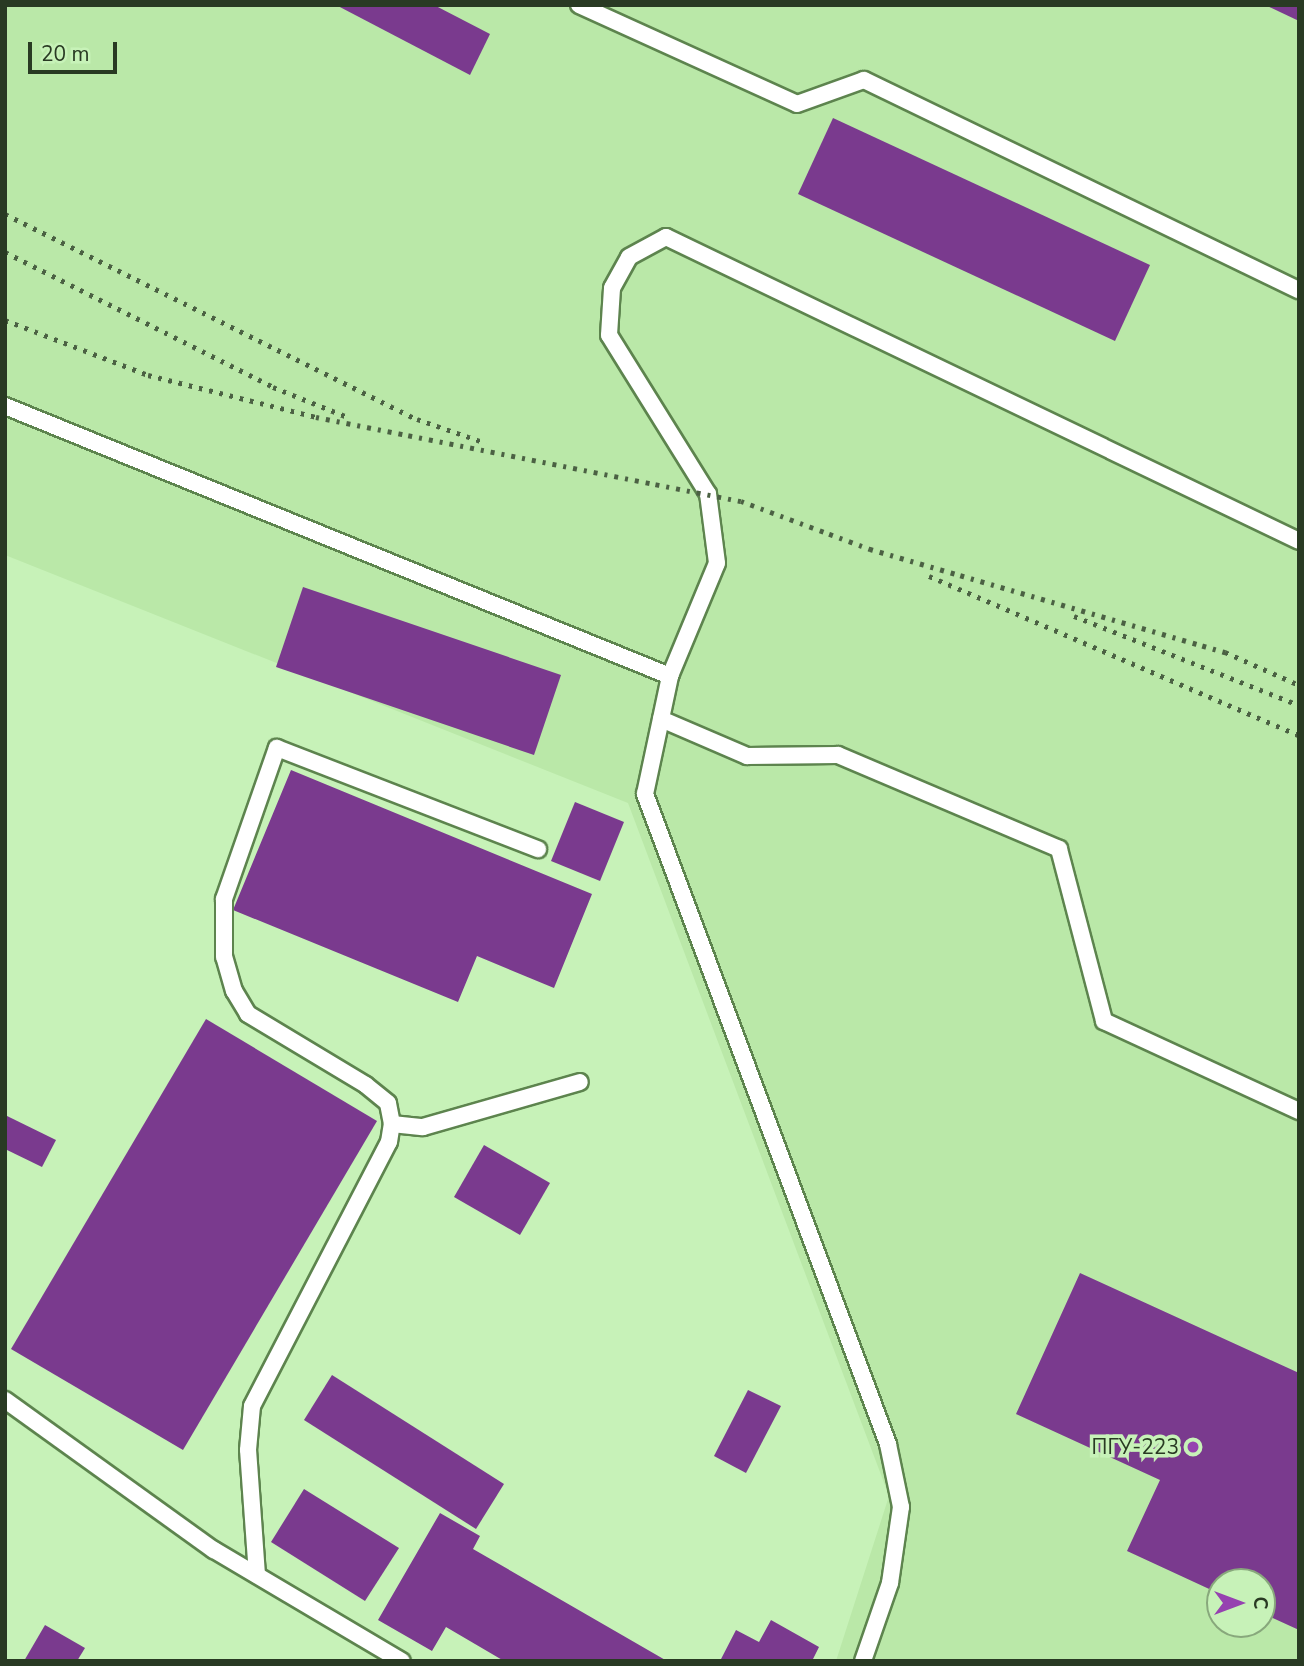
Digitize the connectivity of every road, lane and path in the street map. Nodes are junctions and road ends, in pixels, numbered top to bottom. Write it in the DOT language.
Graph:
graph roads {
  1 [pos="579,5"];
  2 [pos="1299,290"];
  3 [pos="5,406"];
  4 [pos="1299,541"];
  5 [pos="670,676"];
  6 [pos="661,719"];
  7 [pos="538,849"];
  8 [pos="580,1082"];
  9 [pos="1299,1111"];
  10 [pos="392,1124"];
  11 [pos="5,1400"];
  12 [pos="257,1576"];
  13 [pos="402,1661"];
  14 [pos="863,1661"];
  1 -- 2 [label="lane"];
  3 -- 5 [label="lane"];
  4 -- 5 [label="lane"];
  5 -- 6 [label="lane"];
  6 -- 9 [label="lane"];
  6 -- 14 [label="lane"];
  7 -- 10 [label="lane"];
  8 -- 10 [label="lane"];
  10 -- 12 [label="lane"];
  11 -- 12 [label="lane"];
  12 -- 13 [label="lane"];
}
